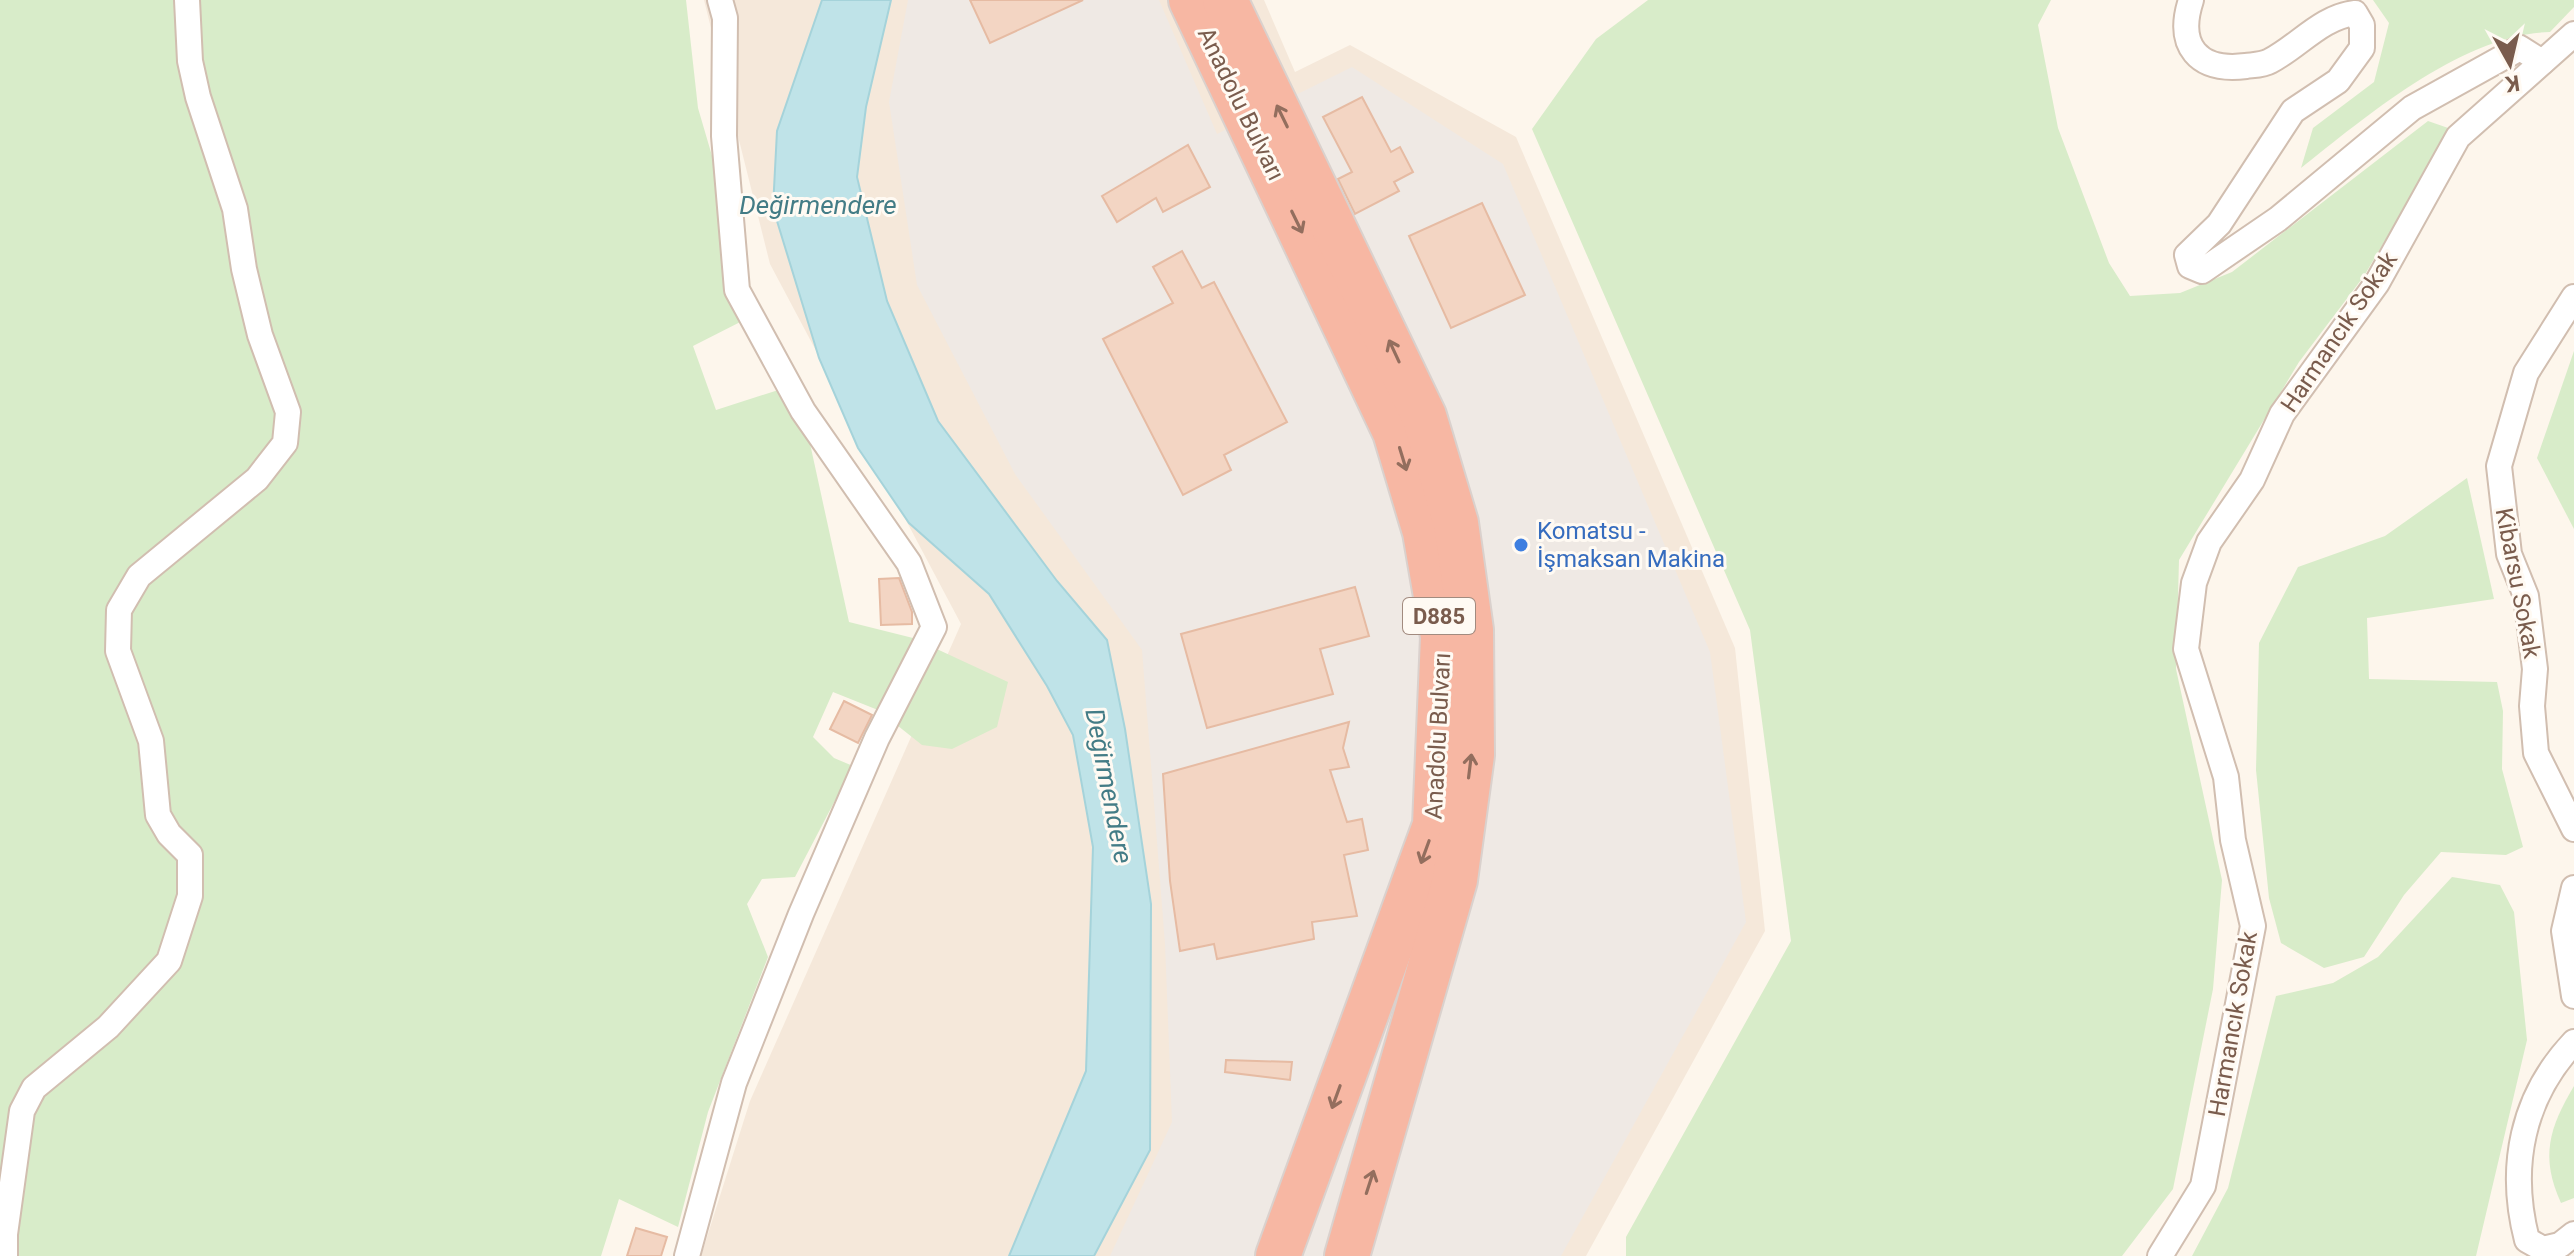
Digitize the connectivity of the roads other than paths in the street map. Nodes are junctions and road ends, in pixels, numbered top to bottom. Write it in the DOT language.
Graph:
graph roads {
  1 [pos="187,0"];
  2 [pos="720,0"];
  3 [pos="1191,0"];
  4 [pos="1225,0"];
  5 [pos="2191,0"];
  6 [pos="2574,34"];
  7 [pos="2542,62"];
  8 [pos="2574,297"];
  9 [pos="2574,829"];
  10 [pos="2574,888"];
  11 [pos="2574,996"];
  12 [pos="2574,1042"];
  13 [pos="2574,1234"];
  14 [pos="5,1256"];
  15 [pos="687,1256"];
  16 [pos="1278,1256"];
  17 [pos="1347,1256"];
  18 [pos="2160,1256"];
  1 -- 14 [label="street"];
  2 -- 15 [label="street"];
  3 -- 16 [label="highway, Anadolu Bulvarı / D885, one-way"];
  17 -- 4 [label="highway, Anadolu Bulvarı / D885, one-way"];
  5 -- 7 [label="street"];
  6 -- 7 [label="street"];
  7 -- 18 [label="street, Harmancık Sokak"];
  8 -- 9 [label="street, Kibarsu Sokak"];
  10 -- 11 [label="street"];
  12 -- 13 [label="street"];
}
